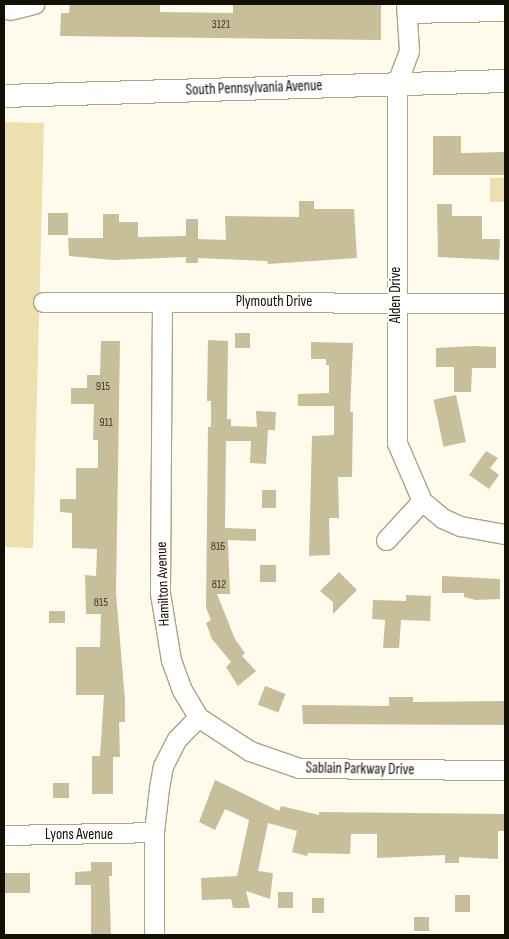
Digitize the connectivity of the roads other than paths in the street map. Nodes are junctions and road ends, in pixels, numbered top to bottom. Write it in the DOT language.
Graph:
graph roads {
  1 [pos="34,4"];
  2 [pos="407,8"];
  3 [pos="10,10"];
  4 [pos="505,11"];
  5 [pos="505,81"];
  6 [pos="397,83"];
  7 [pos="4,96"];
  8 [pos="42,302"];
  9 [pos="396,302"];
  10 [pos="162,303"];
  11 [pos="505,303"];
  12 [pos="422,501"];
  13 [pos="505,534"];
  14 [pos="386,540"];
  15 [pos="198,717"];
  16 [pos="505,770"];
  17 [pos="154,832"];
  18 [pos="4,835"];
  19 [pos="154,935"];
  1 -- 3 [label="street"];
  2 -- 4 [label="street"];
  2 -- 6 [label="street"];
  5 -- 6 [label="main road, South Pennsylvania Avenue"];
  6 -- 7 [label="main road, South Pennsylvania Avenue"];
  6 -- 9 [label="street, Alden Drive"];
  8 -- 10 [label="street, Plymouth Drive"];
  9 -- 10 [label="street, Plymouth Drive"];
  9 -- 11 [label="street, Plymouth Drive"];
  9 -- 12 [label="street, Alden Drive"];
  10 -- 15 [label="street, Hamilton Avenue"];
  12 -- 13 [label="street"];
  12 -- 14 [label="street"];
  15 -- 16 [label="street, Sablain Parkway Drive"];
  15 -- 17 [label="street"];
  17 -- 18 [label="street, Lyons Avenue"];
  17 -- 19 [label="street"];
}
